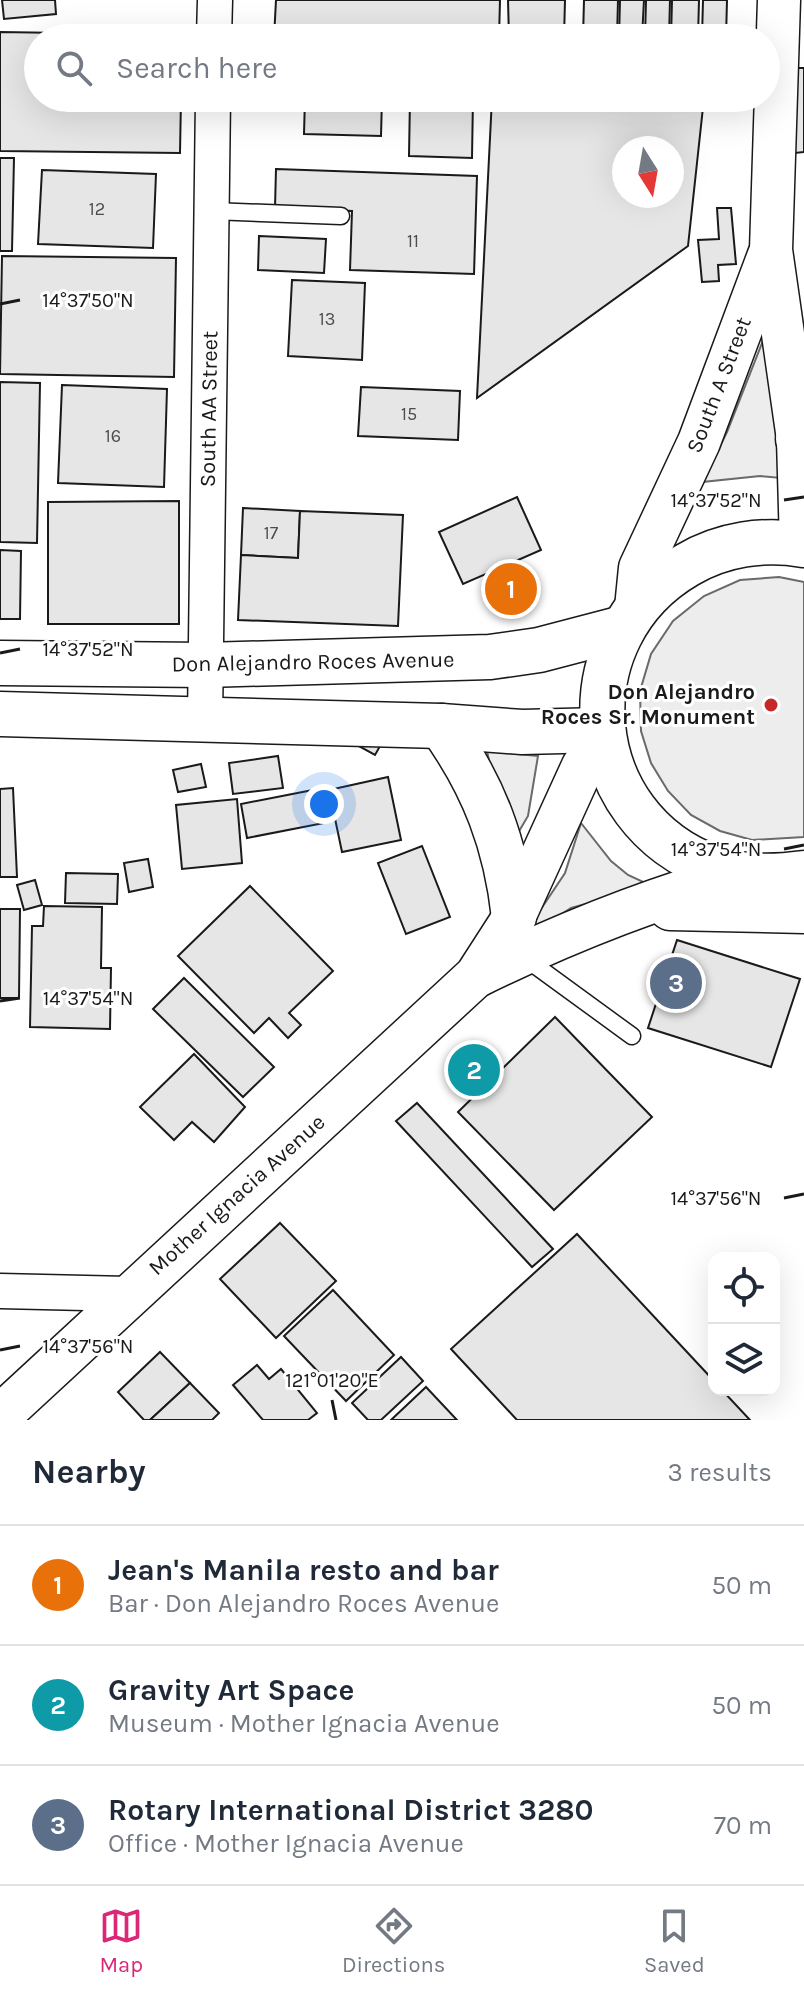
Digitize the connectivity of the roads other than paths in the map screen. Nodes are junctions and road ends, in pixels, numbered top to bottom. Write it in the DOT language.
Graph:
graph roads {
  1 [pos="215,0"];
  2 [pos="779,0"];
  3 [pos="214,24"];
  4 [pos="778,24"];
  5 [pos="213,112"];
  6 [pos="775,112"];
  7 [pos="212,211"];
  8 [pos="341,216"];
  9 [pos="771,250"];
  10 [pos="801,442"];
  11 [pos="802,545"];
  12 [pos="630,618"];
  13 [pos="0,663"];
  14 [pos="206,665"];
  15 [pos="0,714"];
  16 [pos="205,720"];
  17 [pos="441,726"];
  18 [pos="603,738"];
  19 [pos="804,873"];
  20 [pos="739,874"];
  21 [pos="629,910"];
  22 [pos="804,912"];
  23 [pos="517,936"];
  24 [pos="632,1036"];
  25 [pos="0,1291"];
  26 [pos="128,1294"];
  27 [pos="0,1416"];
  1 -- 3 [label="street"];
  2 -- 4 [label="street, South A Street"];
  5 -- 7 [label="street, South AA Street"];
  6 -- 9 [label="street, South A Street"];
  7 -- 8 [label="lane"];
  7 -- 14 [label="street, South AA Street"];
  9 -- 10 [label="street, South A Street"];
  9 -- 12 [label="street, South A Street"];
  10 -- 11 [label="street, South A Street"];
  11 -- 12 [label="main road"];
  12 -- 14 [label="main road, Don Alejandro Roces Avenue"];
  12 -- 18 [label="main road"];
  13 -- 14 [label="main road, Don Alejandro Roces Avenue"];
  14 -- 16 [label="street, South AA Street"];
  15 -- 16 [label="main road"];
  16 -- 17 [label="main road"];
  17 -- 18 [label="main road"];
  17 -- 23 [label="main road"];
  18 -- 20 [label="main road"];
  18 -- 23 [label="street, Mother Ignacia Avenue"];
  19 -- 20 [label="main road"];
  20 -- 21 [label="street"];
  21 -- 22 [label="street"];
  21 -- 23 [label="street"];
  23 -- 24 [label="lane"];
  23 -- 26 [label="street, Mother Ignacia Avenue"];
  25 -- 26 [label="street"];
  26 -- 27 [label="street, Mother Ignacia Avenue"];
}
